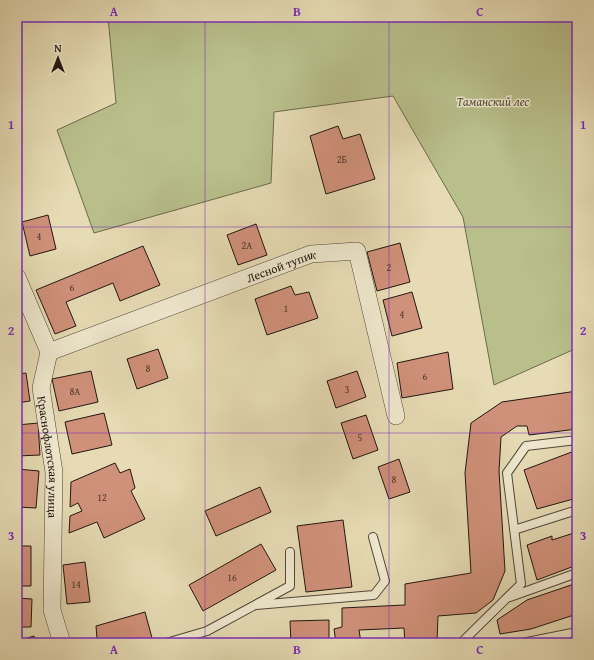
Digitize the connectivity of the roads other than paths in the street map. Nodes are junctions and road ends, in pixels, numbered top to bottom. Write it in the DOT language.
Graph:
graph roads {
  1 [pos="17,277"];
  2 [pos="49,352"];
  3 [pos="396,416"];
  4 [pos="577,440"];
  5 [pos="577,510"];
  6 [pos="514,530"];
  7 [pos="372,537"];
  8 [pos="290,552"];
  9 [pos="577,573"];
  10 [pos="507,598"];
  11 [pos="256,605"];
  12 [pos="577,632"];
  13 [pos="62,643"];
  14 [pos="166,643"];
  15 [pos="461,643"];
  16 [pos="522,643"];
  1 -- 2 [label="street"];
  2 -- 3 [label="street, Лесной тупик"];
  2 -- 13 [label="street, Краснофлотская улица"];
  4 -- 6 [label="lane"];
  5 -- 6 [label="lane"];
  6 -- 10 [label="lane"];
  7 -- 11 [label="lane"];
  8 -- 11 [label="lane"];
  9 -- 10 [label="lane"];
  10 -- 15 [label="lane"];
  11 -- 14 [label="lane"];
  12 -- 16 [label="lane"];
}
